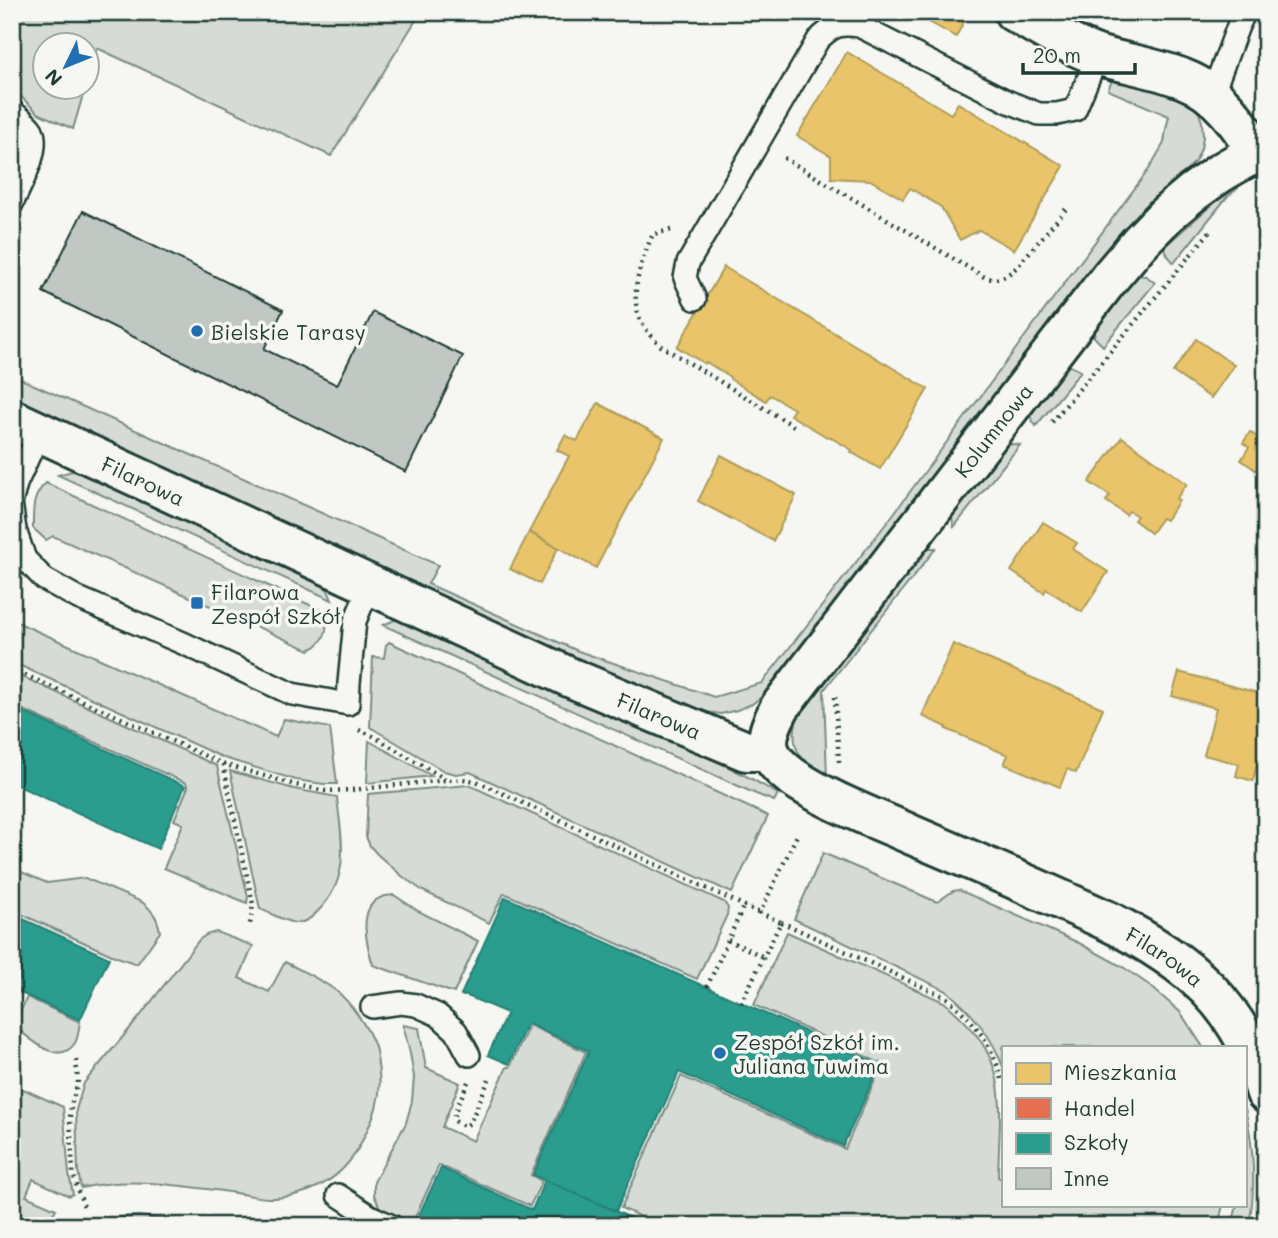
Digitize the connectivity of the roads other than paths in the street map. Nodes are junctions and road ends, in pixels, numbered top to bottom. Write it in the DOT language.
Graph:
graph roads {
  1 [pos="1014,12"];
  2 [pos="1245,12"];
  3 [pos="1098,55"];
  4 [pos="1210,96"];
  5 [pos="12,111"];
  6 [pos="1262,153"];
  7 [pos="12,204"];
  8 [pos="695,299"];
  9 [pos="26,425"];
  10 [pos="12,500"];
  11 [pos="12,509"];
  12 [pos="373,585"];
  13 [pos="769,751"];
  14 [pos="372,1007"];
  15 [pos="1259,1051"];
  16 [pos="469,1055"];
  17 [pos="1266,1093"];
  18 [pos="338,1195"];
  19 [pos="392,1226"];
  1 -- 3 [label="street"];
  2 -- 4 [label="lane"];
  3 -- 4 [label="street"];
  3 -- 8 [label="lane"];
  4 -- 6 [label="street"];
  5 -- 7 [label="lane"];
  6 -- 13 [label="street, Kolumnowa"];
  9 -- 10 [label="lane"];
  9 -- 12 [label="street, Filarowa"];
  11 -- 12 [label="lane"];
  12 -- 13 [label="street, Filarowa"];
  13 -- 15 [label="street, Filarowa"];
  14 -- 16 [label="lane"];
  15 -- 17 [label="street, Filarowa"];
  18 -- 19 [label="lane"];
}
